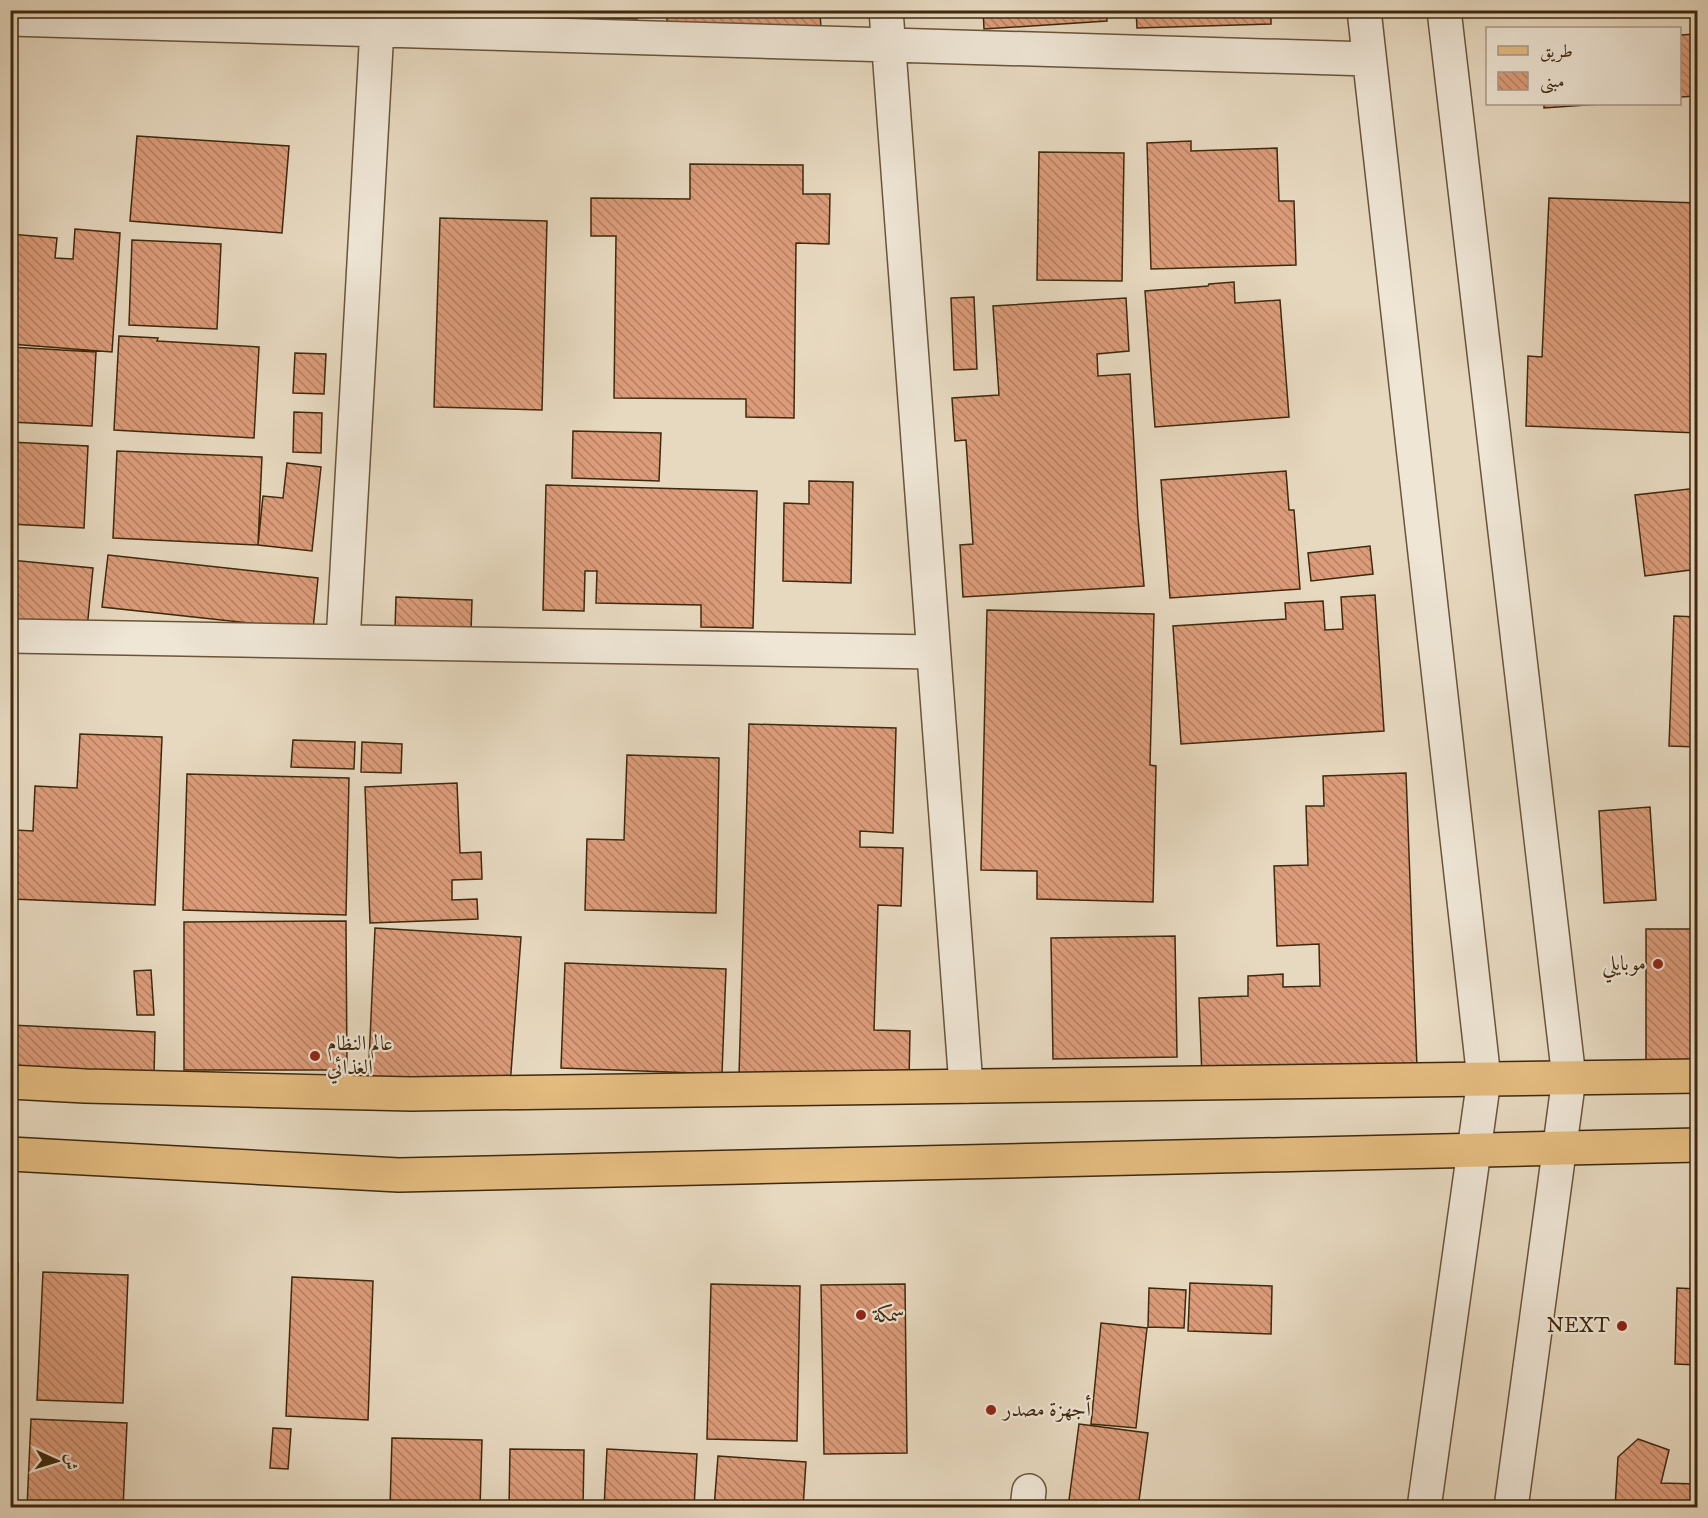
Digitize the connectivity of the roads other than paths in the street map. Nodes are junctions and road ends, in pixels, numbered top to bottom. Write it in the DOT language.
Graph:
graph roads {
  1 [pos="886,10"];
  2 [pos="1364,10"];
  3 [pos="1444,10"];
  4 [pos="10,19"];
  5 [pos="378,20"];
  6 [pos="888,45"];
  7 [pos="1369,59"];
  8 [pos="10,636"];
  9 [pos="343,642"];
  10 [pos="933,652"];
  11 [pos="1698,1076"];
  12 [pos="1569,1078"];
  13 [pos="1484,1079"];
  14 [pos="10,1082"];
  15 [pos="966,1086"];
  16 [pos="1698,1145"];
  17 [pos="1560,1148"];
  18 [pos="1474,1150"];
  19 [pos="10,1154"];
  20 [pos="1424,1508"];
  21 [pos="1511,1508"];
  1 -- 6 [label="street"];
  2 -- 7 [label="street"];
  3 -- 12 [label="street"];
  4 -- 5 [label="street"];
  5 -- 6 [label="street"];
  5 -- 9 [label="street"];
  6 -- 7 [label="street"];
  6 -- 10 [label="street"];
  7 -- 13 [label="street"];
  8 -- 9 [label="street"];
  9 -- 10 [label="street"];
  10 -- 15 [label="street"];
  11 -- 12 [label="main road"];
  12 -- 13 [label="main road"];
  12 -- 17 [label="street"];
  13 -- 15 [label="main road"];
  13 -- 18 [label="street"];
  14 -- 15 [label="main road"];
  16 -- 17 [label="main road"];
  17 -- 18 [label="main road"];
  17 -- 21 [label="street"];
  18 -- 19 [label="main road"];
  18 -- 20 [label="street"];
}
